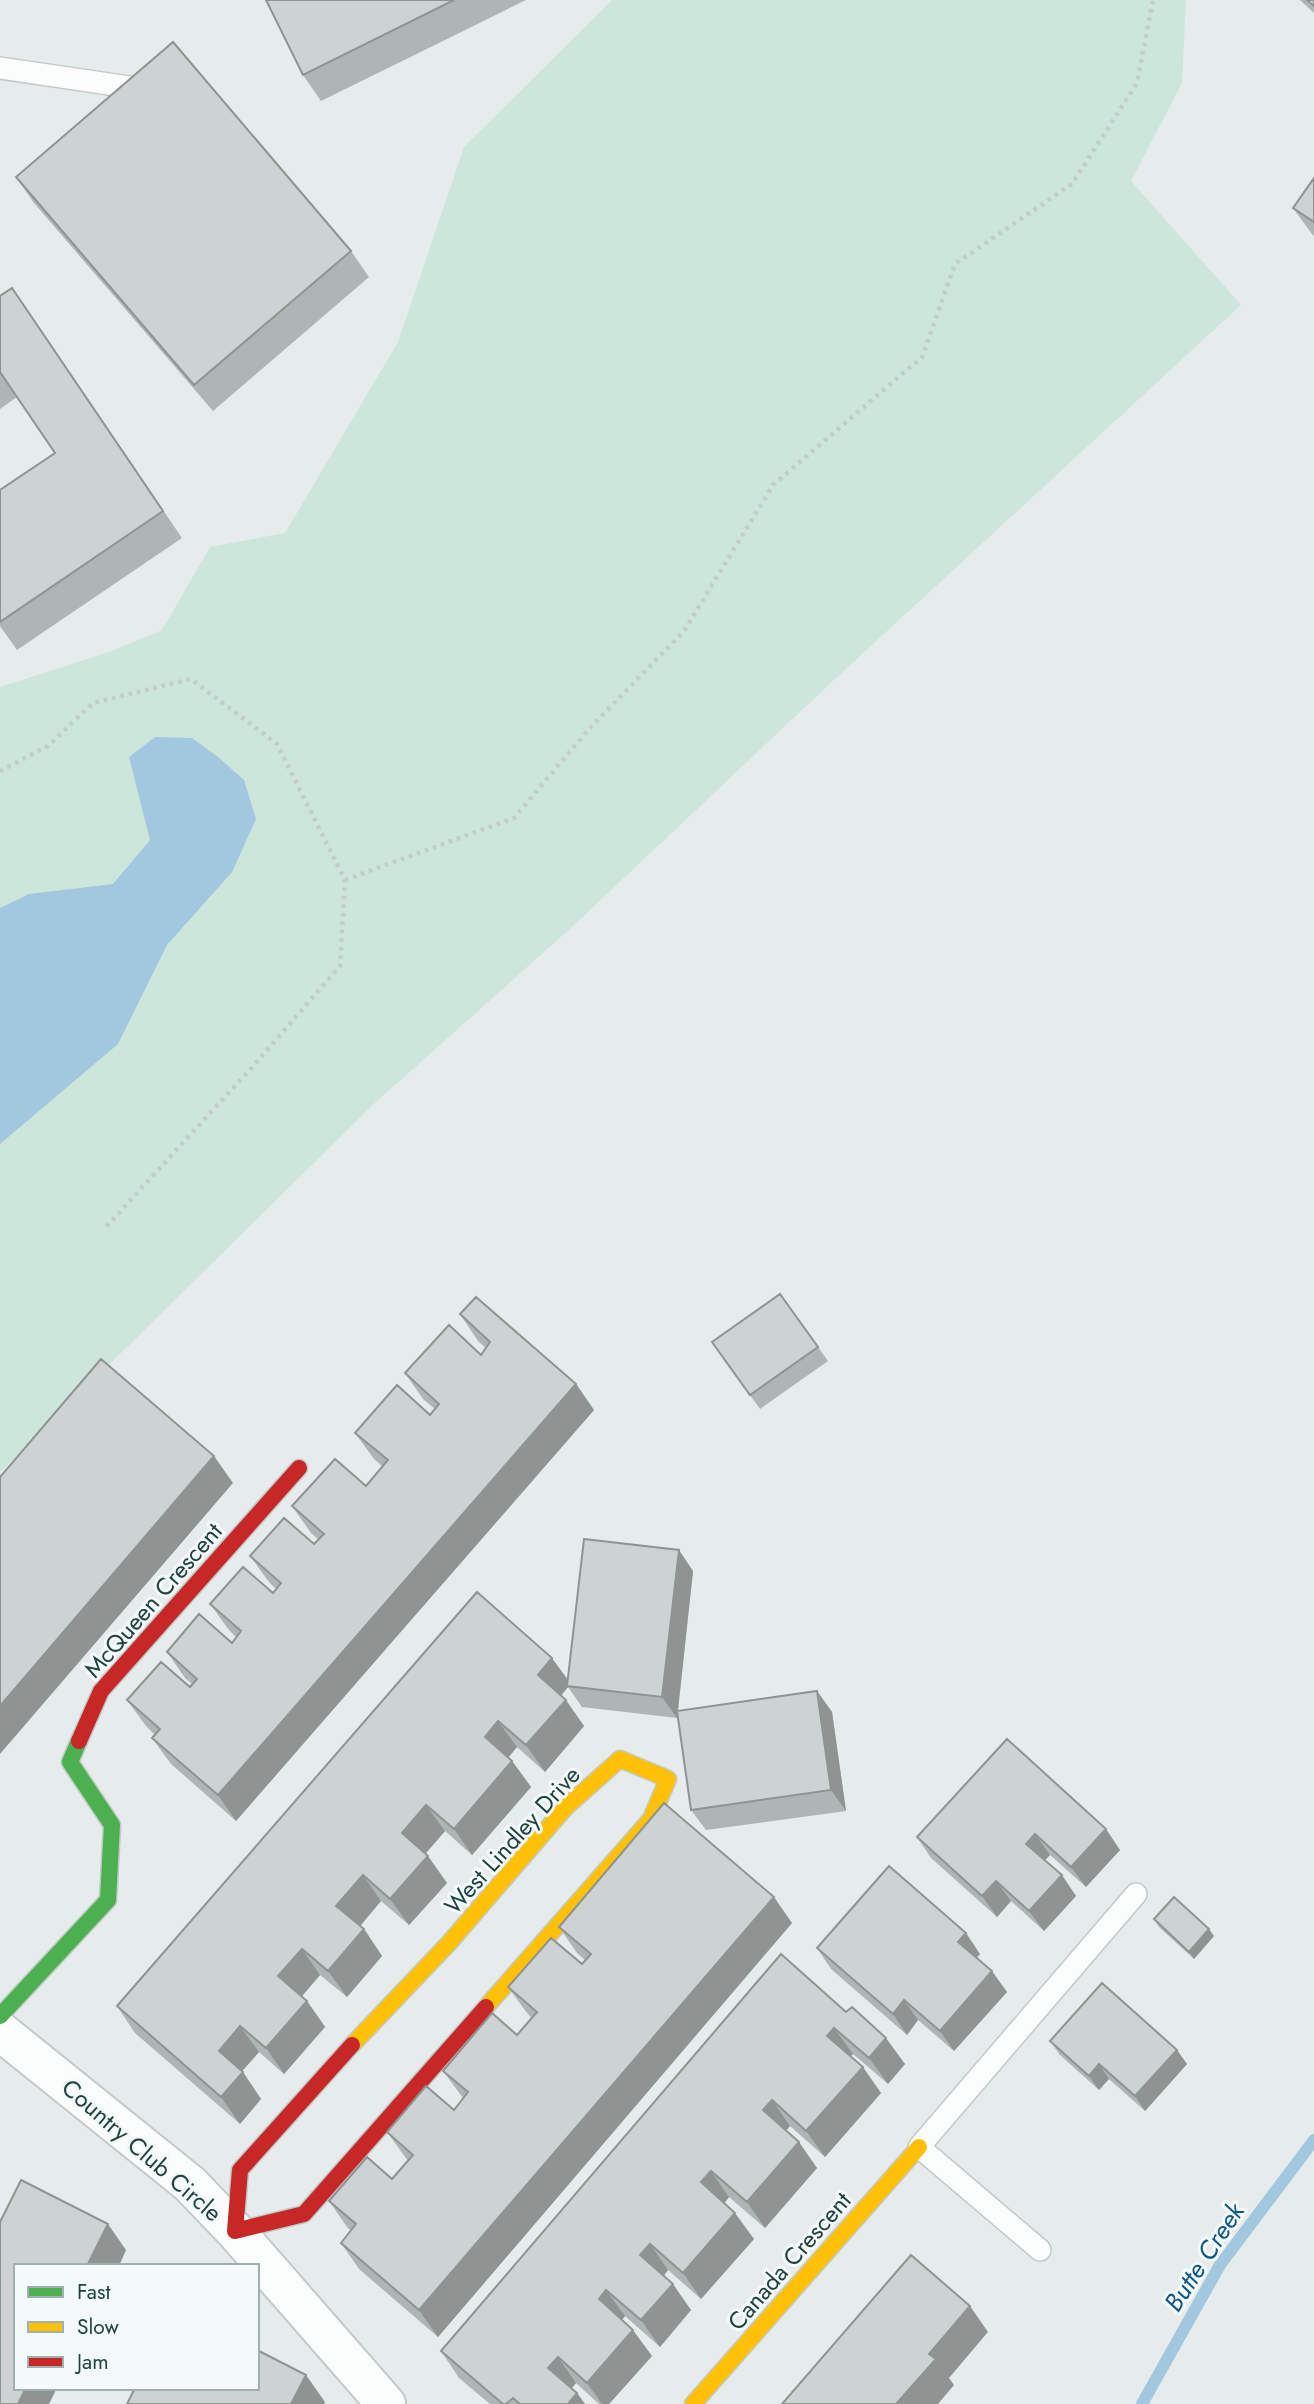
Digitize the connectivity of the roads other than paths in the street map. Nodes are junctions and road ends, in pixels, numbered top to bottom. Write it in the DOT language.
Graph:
graph roads {
  1 [pos="0,68"];
  2 [pos="129,87"];
  3 [pos="299,1468"];
  4 [pos="1136,1894"];
  5 [pos="0,2016"];
  6 [pos="0,2031"];
  7 [pos="919,2147"];
  8 [pos="235,2231"];
  9 [pos="1040,2249"];
  10 [pos="386,2404"];
  11 [pos="693,2404"];
  1 -- 2 [label="lane"];
  3 -- 5 [label="street, McQueen Crescent"];
  4 -- 7 [label="lane"];
  6 -- 8 [label="street, Country Club Circle"];
  7 -- 9 [label="lane"];
  7 -- 11 [label="street, Canada Crescent"];
  8 -- 8 [label="street, West Lindley Drive"];
  8 -- 10 [label="street, Country Club Circle"];
}
